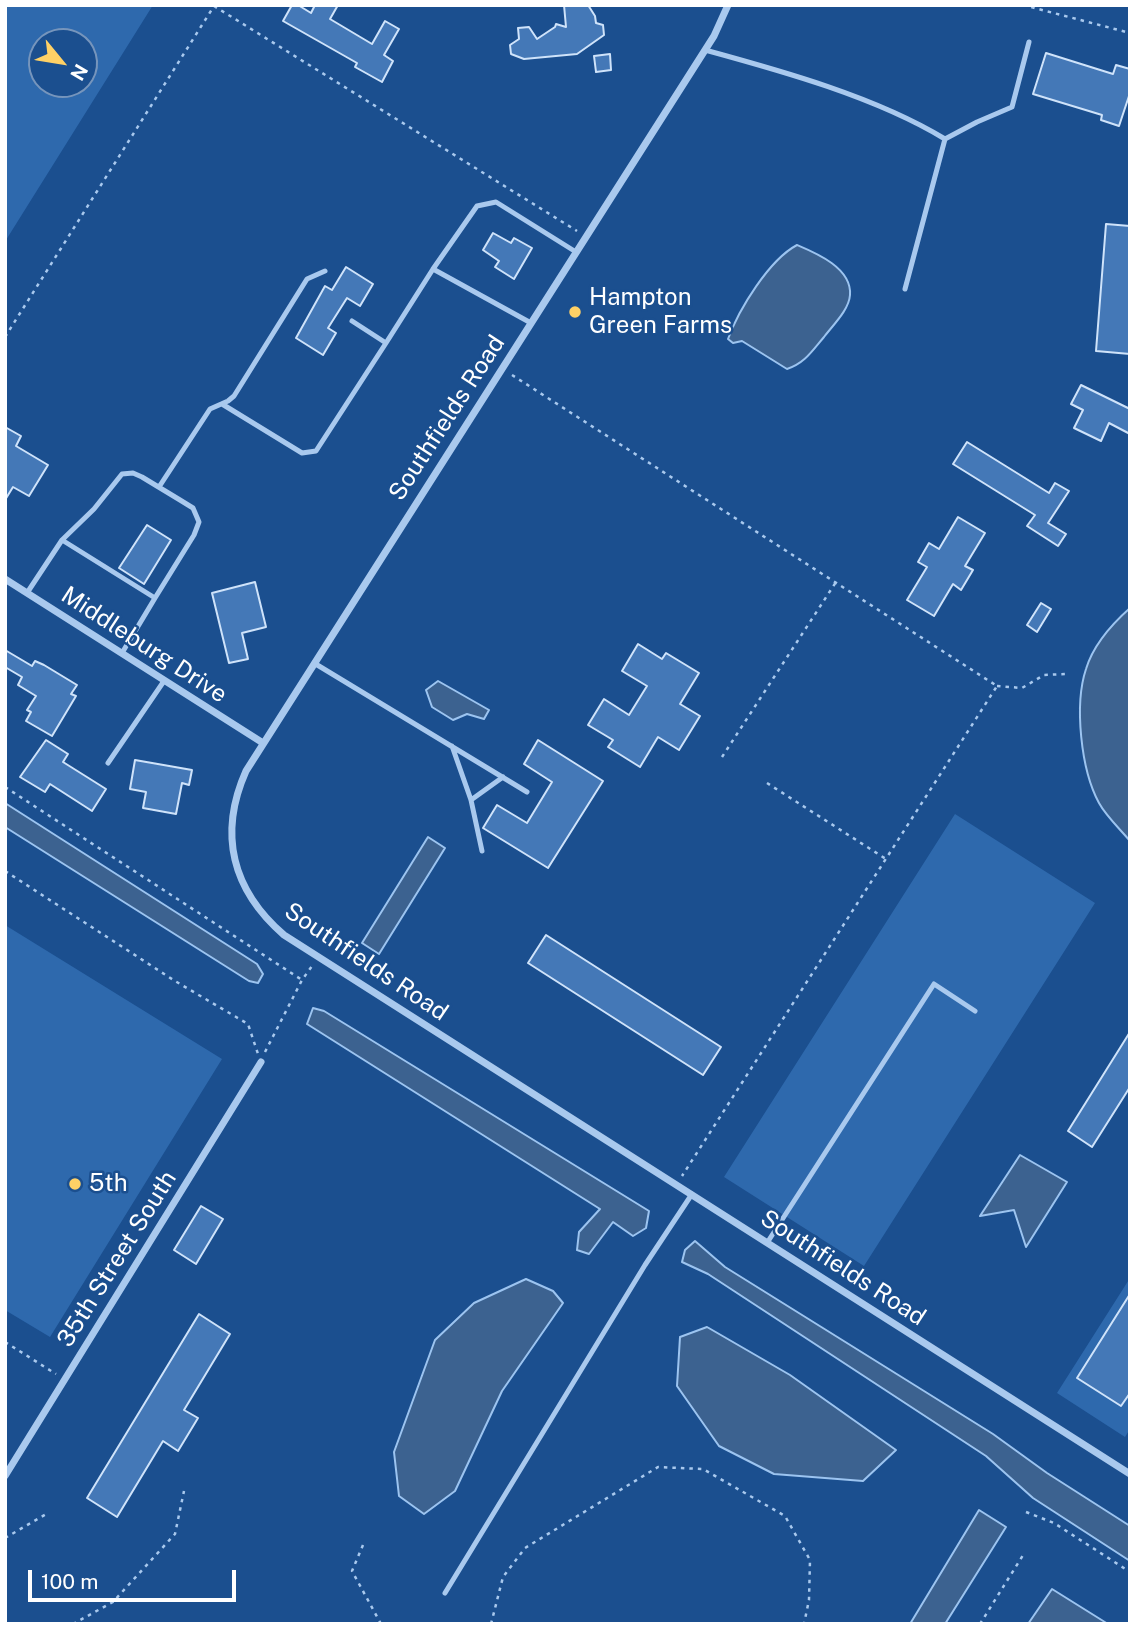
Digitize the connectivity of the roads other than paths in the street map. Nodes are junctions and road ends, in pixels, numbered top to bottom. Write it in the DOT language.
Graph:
graph roads {
  1 [pos="728,5"];
  2 [pos="1029,42"];
  3 [pos="705,50"];
  4 [pos="945,139"];
  5 [pos="576,252"];
  6 [pos="433,268"];
  7 [pos="325,271"];
  8 [pos="905,289"];
  9 [pos="352,321"];
  10 [pos="531,323"];
  11 [pos="386,343"];
  12 [pos="222,404"];
  13 [pos="159,487"];
  14 [pos="62,540"];
  15 [pos="5,579"];
  16 [pos="27,593"];
  17 [pos="155,598"];
  18 [pos="122,653"];
  19 [pos="314,663"];
  20 [pos="164,681"];
  21 [pos="263,743"];
  22 [pos="452,746"];
  23 [pos="108,763"];
  24 [pos="503,777"];
  25 [pos="527,792"];
  26 [pos="471,800"];
  27 [pos="482,851"];
  28 [pos="975,1011"];
  29 [pos="261,1062"];
  30 [pos="692,1195"];
  31 [pos="767,1243"];
  32 [pos="1130,1474"];
  33 [pos="5,1476"];
  34 [pos="445,1592"];
  1 -- 3 [label="street, Southfields Road"];
  2 -- 4 [label="lane"];
  3 -- 4 [label="lane"];
  3 -- 5 [label="street, Southfields Road"];
  4 -- 8 [label="lane"];
  5 -- 6 [label="lane"];
  5 -- 10 [label="street, Southfields Road"];
  6 -- 10 [label="lane"];
  6 -- 11 [label="lane"];
  7 -- 12 [label="lane"];
  9 -- 11 [label="lane"];
  10 -- 19 [label="street, Southfields Road"];
  11 -- 12 [label="lane"];
  12 -- 13 [label="lane"];
  13 -- 14 [label="lane"];
  13 -- 17 [label="lane"];
  14 -- 16 [label="lane"];
  14 -- 17 [label="lane"];
  15 -- 16 [label="street, Middleburg Drive"];
  16 -- 18 [label="street, Middleburg Drive"];
  17 -- 18 [label="lane"];
  18 -- 20 [label="street, Middleburg Drive"];
  19 -- 21 [label="street, Southfields Road"];
  19 -- 22 [label="lane"];
  20 -- 21 [label="street, Middleburg Drive"];
  20 -- 23 [label="lane"];
  21 -- 30 [label="street, Southfields Road"];
  22 -- 24 [label="lane"];
  22 -- 26 [label="lane"];
  24 -- 25 [label="lane"];
  24 -- 26 [label="lane"];
  26 -- 27 [label="lane"];
  28 -- 31 [label="lane"];
  29 -- 33 [label="street, 35th Street South"];
  30 -- 31 [label="street, Southfields Road"];
  30 -- 34 [label="lane"];
  31 -- 32 [label="street, Southfields Road"];
}
